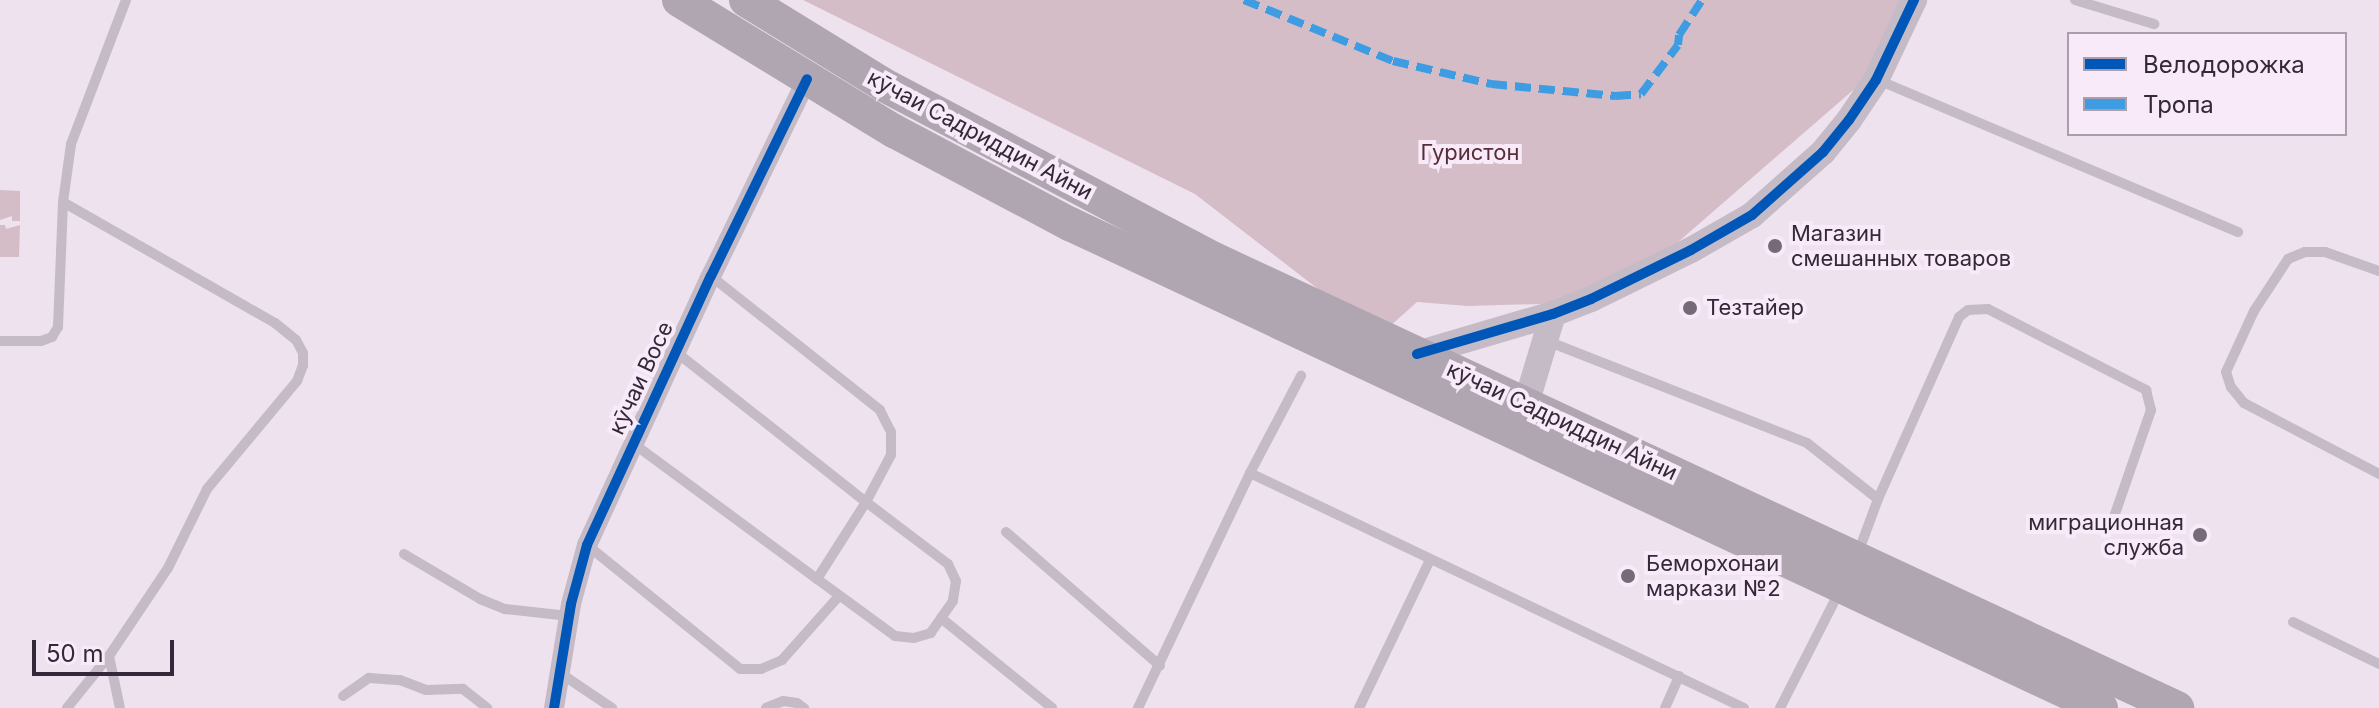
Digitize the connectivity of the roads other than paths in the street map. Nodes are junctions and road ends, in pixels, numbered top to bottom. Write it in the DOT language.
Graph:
graph roads {
  1 [pos="126,0"];
  2 [pos="679,0"];
  3 [pos="746,0"];
  4 [pos="1914,0"];
  5 [pos="2075,0"];
  6 [pos="2154,24"];
  7 [pos="807,79"];
  8 [pos="1876,80"];
  9 [pos="63,202"];
  10 [pos="2238,232"];
  11 [pos="2379,271"];
  12 [pos="711,276"];
  13 [pos="1553,314"];
  14 [pos="1545,340"];
  15 [pos="0,341"];
  16 [pos="676,352"];
  17 [pos="1417,354"];
  18 [pos="1301,376"];
  19 [pos="1526,404"];
  20 [pos="632,443"];
  21 [pos="1250,473"];
  22 [pos="2379,474"];
  23 [pos="1878,499"];
  24 [pos="866,502"];
  25 [pos="2114,517"];
  26 [pos="1006,532"];
  27 [pos="587,545"];
  28 [pos="404,554"];
  29 [pos="1430,560"];
  30 [pos="1849,572"];
  31 [pos="817,579"];
  32 [pos="839,596"];
  33 [pos="569,616"];
  34 [pos="941,618"];
  35 [pos="2293,622"];
  36 [pos="109,656"];
  37 [pos="2379,664"];
  38 [pos="1160,666"];
  39 [pos="560,673"];
  40 [pos="1679,676"];
  41 [pos="343,696"];
  42 [pos="67,708"];
  43 [pos="120,708"];
  44 [pos="487,708"];
  45 [pos="554,708"];
  46 [pos="612,708"];
  47 [pos="766,708"];
  48 [pos="804,708"];
  49 [pos="1052,708"];
  50 [pos="1138,708"];
  51 [pos="1359,708"];
  52 [pos="1665,708"];
  53 [pos="1744,708"];
  54 [pos="1780,708"];
  55 [pos="2101,708"];
  56 [pos="2177,708"];
  1 -- 9 [label="lane"];
  2 -- 7 [label="highway, кӯчаи Садриддин Айни"];
  3 -- 17 [label="highway, кӯчаи Садриддин Айни"];
  4 -- 8 [label="street"];
  5 -- 6 [label="lane"];
  7 -- 12 [label="street, кӯчаи Восе"];
  7 -- 30 [label="highway, кӯчаи Садриддин Айни"];
  8 -- 10 [label="lane"];
  8 -- 13 [label="street"];
  9 -- 15 [label="lane"];
  9 -- 36 [label="lane"];
  11 -- 22 [label="lane"];
  12 -- 16 [label="street, кӯчаи Восе"];
  12 -- 24 [label="lane"];
  13 -- 14 [label="street"];
  13 -- 17 [label="street"];
  14 -- 19 [label="street"];
  14 -- 23 [label="lane"];
  16 -- 20 [label="street, кӯчаи Восе"];
  16 -- 24 [label="lane"];
  17 -- 19 [label="highway, кӯчаи Садриддин Айни"];
  18 -- 21 [label="lane"];
  19 -- 30 [label="highway, кӯчаи Садриддин Айни"];
  20 -- 27 [label="street, кӯчаи Восе"];
  20 -- 31 [label="lane"];
  21 -- 29 [label="lane"];
  21 -- 38 [label="lane"];
  23 -- 25 [label="lane"];
  23 -- 30 [label="lane"];
  24 -- 31 [label="lane"];
  24 -- 34 [label="lane"];
  26 -- 38 [label="lane"];
  27 -- 32 [label="lane"];
  27 -- 33 [label="street, кӯчаи Восе"];
  28 -- 33 [label="lane"];
  29 -- 40 [label="lane"];
  29 -- 51 [label="lane"];
  30 -- 54 [label="lane"];
  30 -- 55 [label="highway, кӯчаи Садриддин Айни"];
  30 -- 56 [label="highway, кӯчаи Садриддин Айни"];
  31 -- 32 [label="lane"];
  32 -- 34 [label="lane"];
  33 -- 39 [label="street, кӯчаи Восе"];
  34 -- 49 [label="lane"];
  35 -- 37 [label="lane"];
  36 -- 42 [label="lane"];
  36 -- 43 [label="lane"];
  38 -- 50 [label="lane"];
  39 -- 45 [label="street, кӯчаи Восе"];
  39 -- 46 [label="lane"];
  40 -- 52 [label="lane"];
  40 -- 53 [label="lane"];
  41 -- 44 [label="lane"];
  47 -- 48 [label="lane"];
}
